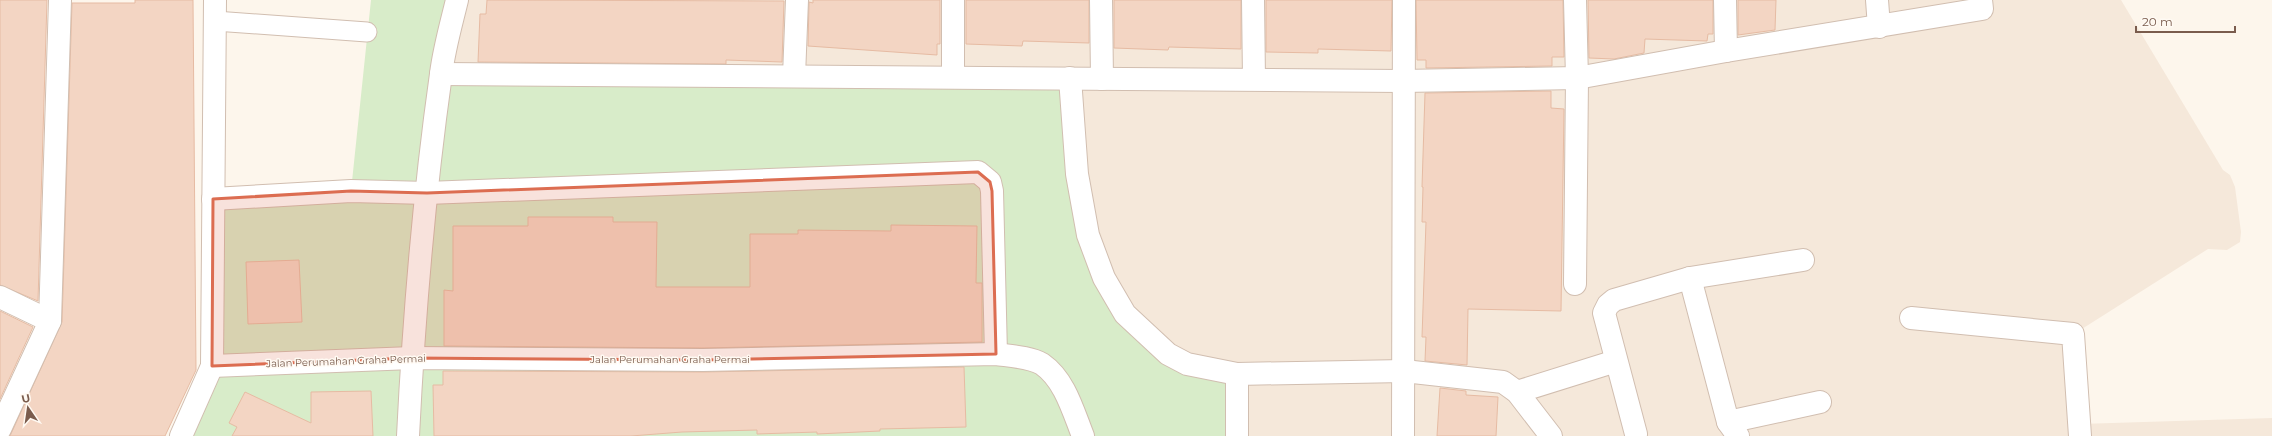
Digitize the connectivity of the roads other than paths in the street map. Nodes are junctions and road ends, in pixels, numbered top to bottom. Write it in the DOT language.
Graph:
graph roads {
  1 [pos="60,0"];
  2 [pos="457,0"];
  3 [pos="797,0"];
  4 [pos="953,0"];
  5 [pos="1101,0"];
  6 [pos="1253,0"];
  7 [pos="1404,0"];
  8 [pos="1575,0"];
  9 [pos="1725,0"];
  10 [pos="1877,0"];
  11 [pos="1981,0"];
  12 [pos="215,11"];
  13 [pos="1879,27"];
  14 [pos="367,32"];
  15 [pos="1726,51"];
  16 [pos="441,76"];
  17 [pos="794,76"];
  18 [pos="953,77"];
  19 [pos="1070,78"];
  20 [pos="1577,78"];
  21 [pos="1102,79"];
  22 [pos="1254,80"];
  23 [pos="1402,81"];
  24 [pos="427,191"];
  25 [pos="213,199"];
  26 [pos="1803,260"];
  27 [pos="1690,278"];
  28 [pos="1575,284"];
  29 [pos="0,297"];
  30 [pos="1911,318"];
  31 [pos="50,321"];
  32 [pos="996,354"];
  33 [pos="412,358"];
  34 [pos="1616,360"];
  35 [pos="212,366"];
  36 [pos="1404,371"];
  37 [pos="1237,374"];
  38 [pos="1517,392"];
  39 [pos="1820,402"];
  40 [pos="0,429"];
  41 [pos="1733,429"];
  42 [pos="1636,434"];
  43 [pos="181,436"];
  44 [pos="408,436"];
  45 [pos="1083,436"];
  46 [pos="1237,436"];
  47 [pos="1404,436"];
  48 [pos="1551,436"];
  49 [pos="2080,436"];
  1 -- 31 [label="street"];
  2 -- 16 [label="street"];
  3 -- 17 [label="street"];
  4 -- 18 [label="street"];
  5 -- 21 [label="street"];
  6 -- 22 [label="street"];
  7 -- 23 [label="street"];
  8 -- 20 [label="street"];
  9 -- 15 [label="street"];
  10 -- 13 [label="street"];
  11 -- 13 [label="street"];
  12 -- 14 [label="lane"];
  12 -- 25 [label="street"];
  13 -- 15 [label="street"];
  15 -- 20 [label="street"];
  16 -- 17 [label="street"];
  16 -- 24 [label="street"];
  17 -- 18 [label="street"];
  18 -- 19 [label="street"];
  19 -- 21 [label="street"];
  19 -- 37 [label="street"];
  20 -- 23 [label="street"];
  20 -- 28 [label="street"];
  21 -- 22 [label="street"];
  22 -- 23 [label="street"];
  23 -- 36 [label="street"];
  24 -- 25 [label="street"];
  24 -- 32 [label="street"];
  24 -- 33 [label="street"];
  25 -- 35 [label="street"];
  26 -- 27 [label="street"];
  27 -- 34 [label="street"];
  27 -- 41 [label="street"];
  29 -- 31 [label="street"];
  30 -- 49 [label="street"];
  31 -- 40 [label="street"];
  32 -- 33 [label="street, Jalan Perumahan Graha Permai"];
  32 -- 45 [label="street, Jalan Perumahan Graha Permai"];
  33 -- 35 [label="street, Jalan Perumahan Graha Permai"];
  33 -- 44 [label="street"];
  34 -- 38 [label="street"];
  34 -- 42 [label="street"];
  35 -- 43 [label="street"];
  36 -- 37 [label="street"];
  36 -- 38 [label="street"];
  36 -- 47 [label="street"];
  37 -- 46 [label="street"];
  38 -- 48 [label="street"];
  39 -- 41 [label="street"];
}
